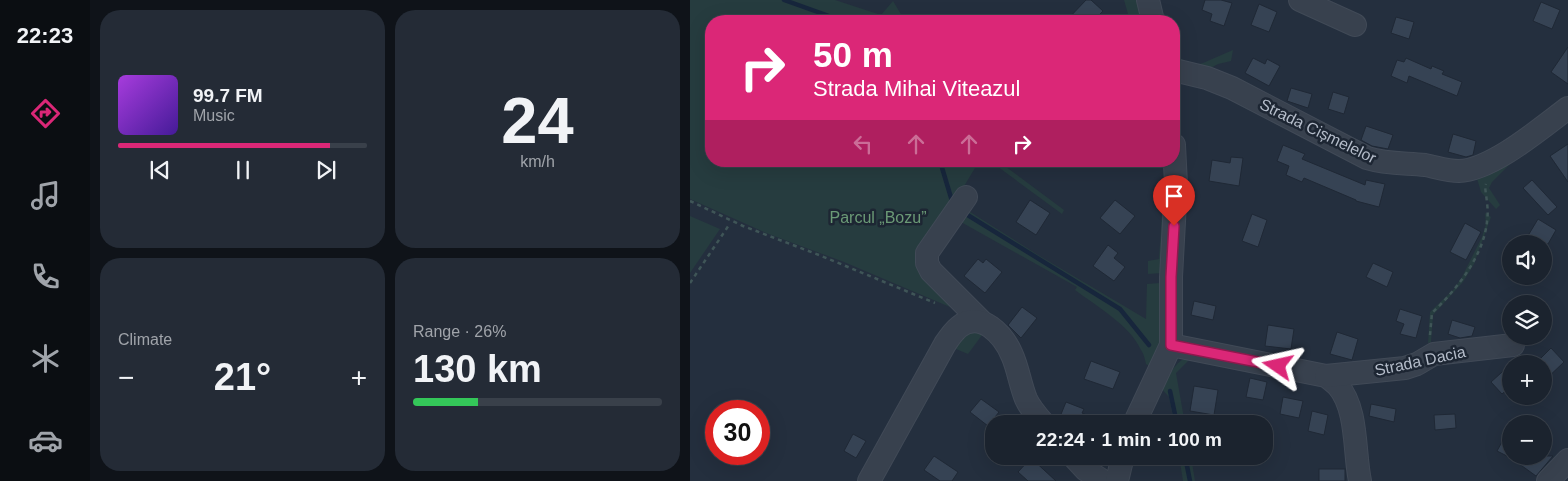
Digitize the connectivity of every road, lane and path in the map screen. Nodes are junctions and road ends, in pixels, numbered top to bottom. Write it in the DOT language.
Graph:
graph roads {
  1 [pos="1148,0"];
  2 [pos="1300,0"];
  3 [pos="1152,15"];
  4 [pos="1355,25"];
  5 [pos="1180,71"];
  6 [pos="1568,108"];
  7 [pos="1175,167"];
  8 [pos="1489,179"];
  9 [pos="966,197"];
  10 [pos="690,201"];
  11 [pos="729,225"];
  12 [pos="690,283"];
  13 [pos="941,306"];
  14 [pos="981,321"];
  15 [pos="1430,336"];
  16 [pos="1171,345"];
  17 [pos="1513,345"];
  18 [pos="1326,376"];
  19 [pos="1038,415"];
  20 [pos="1138,415"];
  21 [pos="1568,460"];
  22 [pos="1081,465"];
  23 [pos="1120,465"];
  24 [pos="869,481"];
  25 [pos="1103,481"];
  26 [pos="1116,481"];
  27 [pos="1360,481"];
  28 [pos="1548,481"];
  1 -- 3 [label="street"];
  2 -- 4 [label="street"];
  5 -- 6 [label="street, Strada Cișmelelor"];
  7 -- 16 [label="street"];
  8 -- 15 [label="path"];
  9 -- 14 [label="street"];
  10 -- 13 [label="path"];
  11 -- 12 [label="path"];
  14 -- 19 [label="street"];
  14 -- 24 [label="street"];
  16 -- 18 [label="street, Strada Dacia"];
  16 -- 20 [label="street"];
  17 -- 18 [label="street, Strada Dacia"];
  18 -- 27 [label="street"];
  21 -- 28 [label="street"];
  22 -- 25 [label="street"];
  23 -- 26 [label="street"];
}
